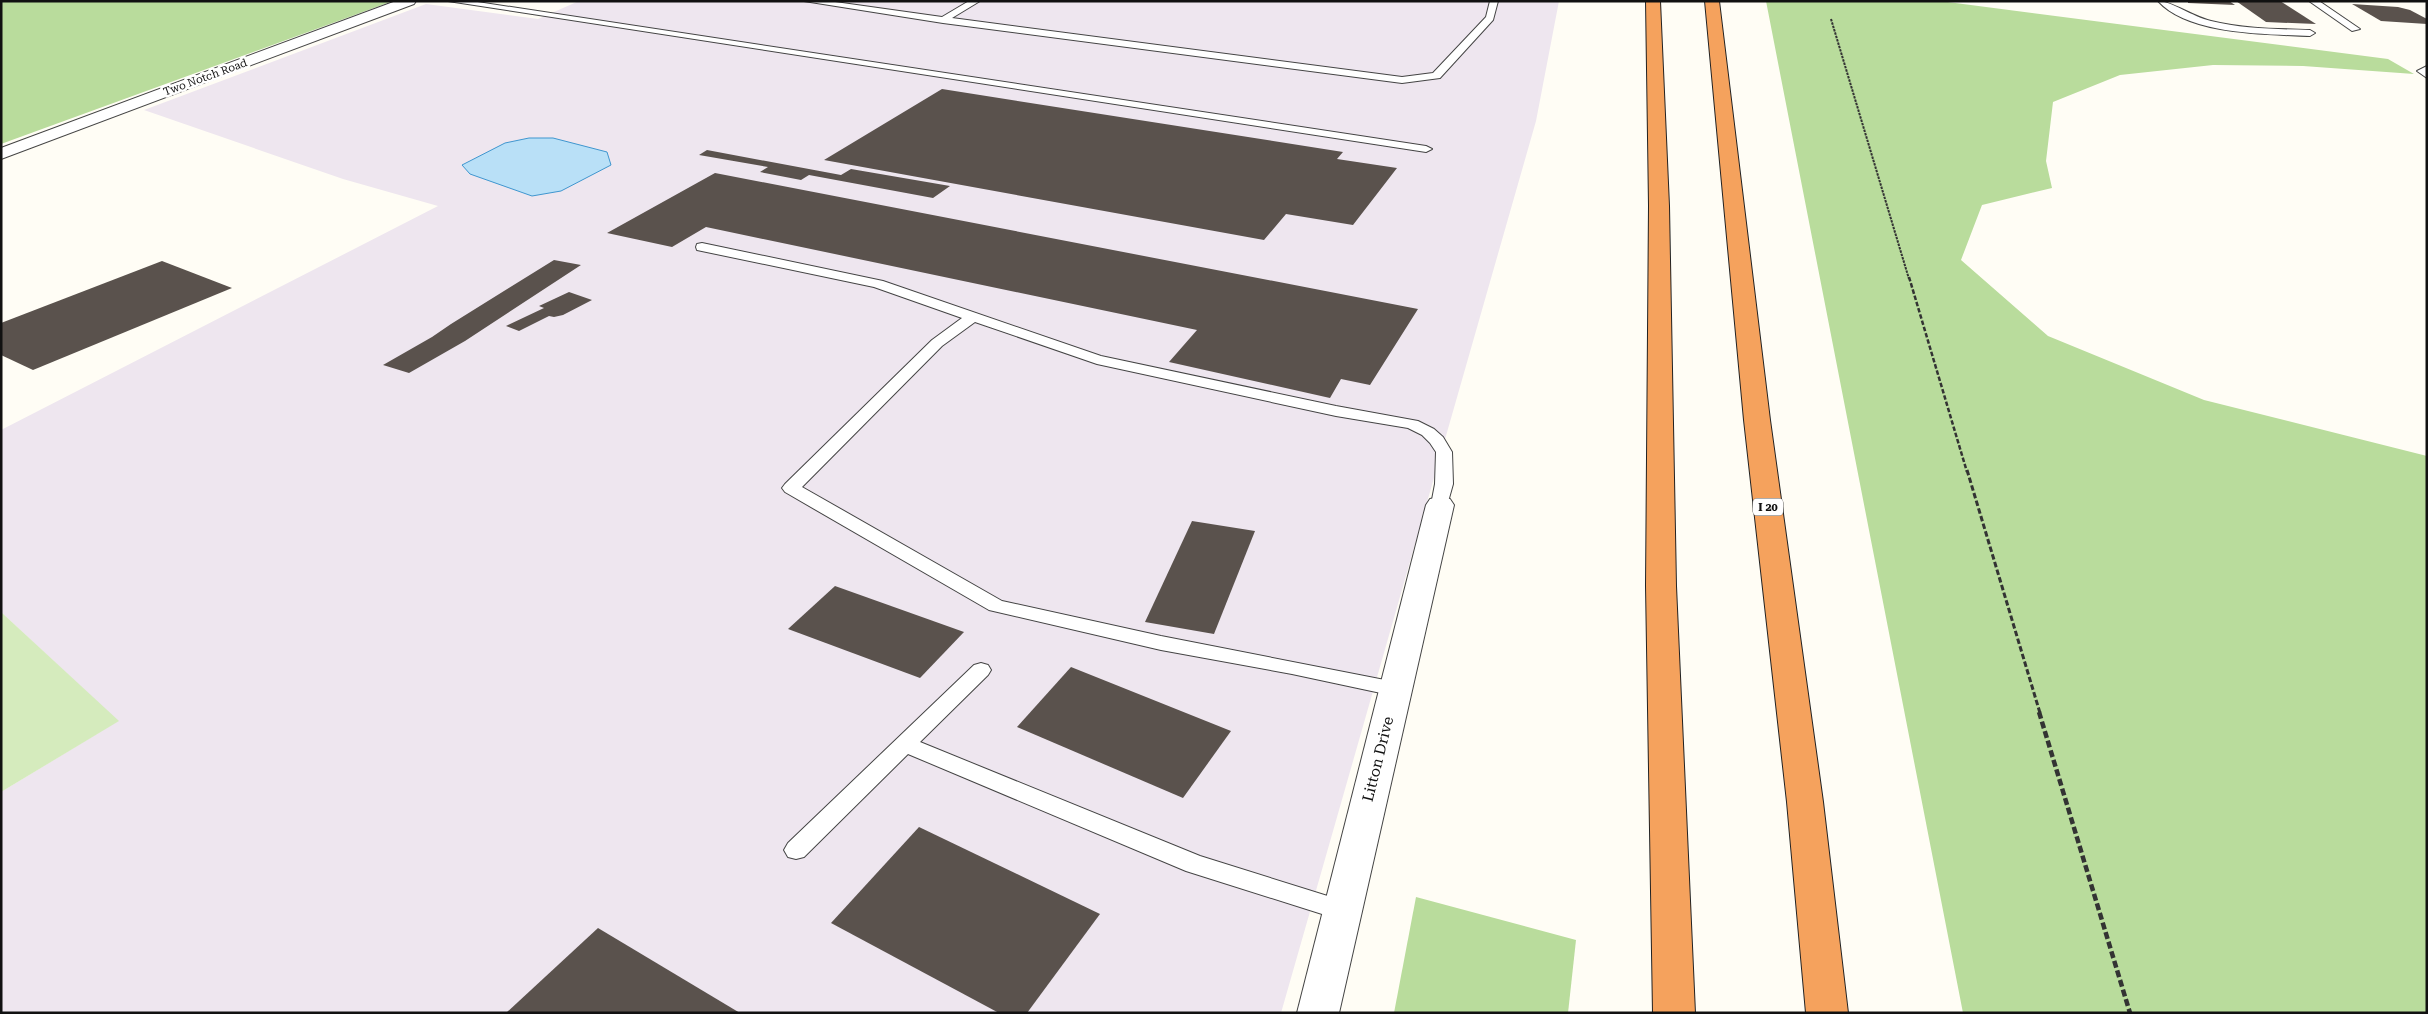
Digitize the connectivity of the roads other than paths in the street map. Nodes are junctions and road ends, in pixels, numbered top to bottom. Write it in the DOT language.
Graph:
graph roads {
  1 [pos="409,1"];
  2 [pos="452,1"];
  3 [pos="808,1"];
  4 [pos="976,1"];
  5 [pos="1494,1"];
  6 [pos="1653,1"];
  7 [pos="1712,1"];
  8 [pos="2162,1"];
  9 [pos="2313,1"];
  10 [pos="943,20"];
  11 [pos="2355,29"];
  12 [pos="2310,33"];
  13 [pos="2427,68"];
  14 [pos="2427,75"];
  15 [pos="1426,149"];
  16 [pos="1,154"];
  17 [pos="702,247"];
  18 [pos="973,317"];
  19 [pos="1440,506"];
  20 [pos="981,670"];
  21 [pos="1395,689"];
  22 [pos="904,744"];
  23 [pos="796,850"];
  24 [pos="1341,910"];
  25 [pos="1318,1013"];
  26 [pos="1674,1013"];
  27 [pos="1827,1013"];
  1 -- 16 [label="street, Two Notch Road"];
  2 -- 15 [label="lane"];
  3 -- 10 [label="lane"];
  4 -- 10 [label="lane"];
  5 -- 10 [label="lane"];
  6 -- 26 [label="highway"];
  7 -- 27 [label="highway, I 20"];
  8 -- 12 [label="lane"];
  9 -- 11 [label="lane"];
  13 -- 14 [label="lane"];
  17 -- 18 [label="lane"];
  18 -- 19 [label="lane"];
  18 -- 21 [label="lane"];
  19 -- 21 [label="street, Litton Drive"];
  20 -- 22 [label="lane"];
  21 -- 24 [label="street, Litton Drive"];
  22 -- 23 [label="lane"];
  22 -- 24 [label="lane"];
  24 -- 25 [label="street, Litton Drive"];
}
